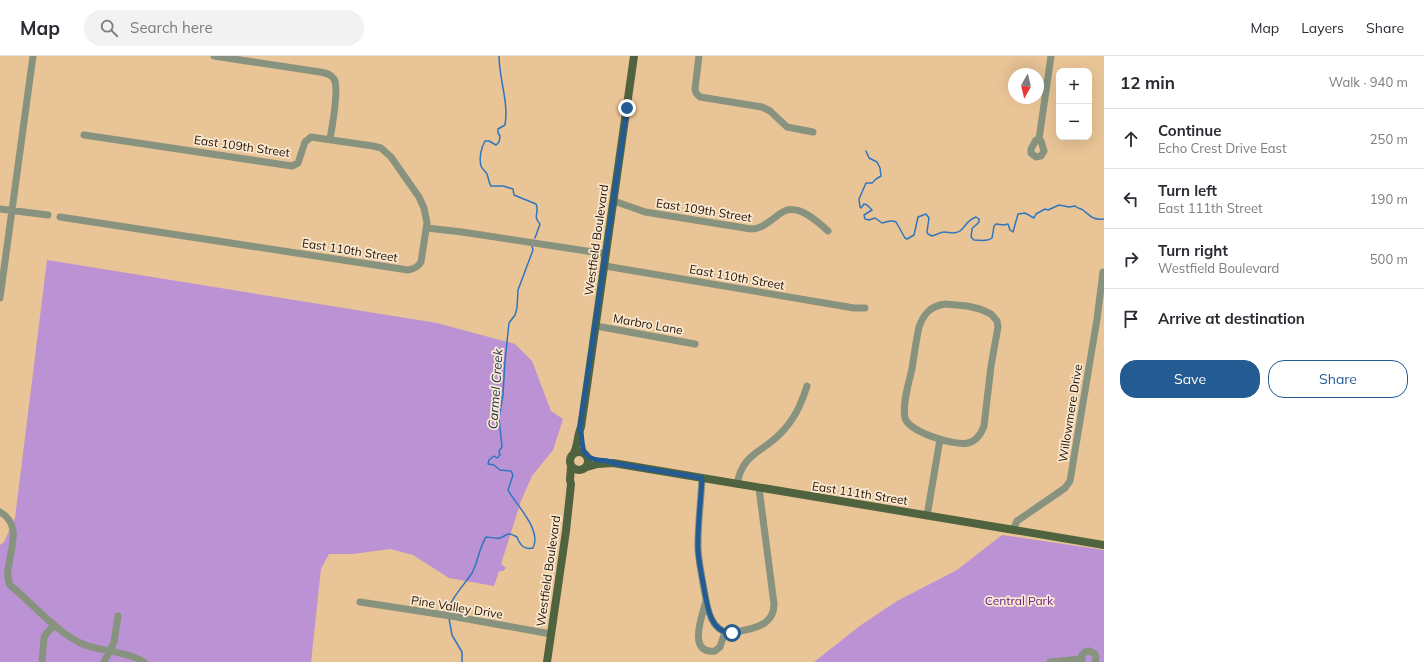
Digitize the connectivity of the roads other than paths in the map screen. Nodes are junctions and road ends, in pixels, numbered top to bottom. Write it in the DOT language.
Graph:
graph roads {
  1 [pos="32,56"];
  2 [pos="214,56"];
  3 [pos="634,56"];
  4 [pos="699,56"];
  5 [pos="1051,56"];
  6 [pos="813,132"];
  7 [pos="84,135"];
  8 [pos="330,139"];
  9 [pos="1039,140"];
  10 [pos="614,201"];
  11 [pos="0,209"];
  12 [pos="12,210"];
  13 [pos="48,216"];
  14 [pos="60,217"];
  15 [pos="427,228"];
  16 [pos="828,231"];
  17 [pos="606,254"];
  18 [pos="605,266"];
  19 [pos="1103,272"];
  20 [pos="0,298"];
  21 [pos="865,308"];
  22 [pos="596,326"];
  23 [pos="695,344"];
  24 [pos="807,386"];
  25 [pos="580,427"];
  26 [pos="940,439"];
  27 [pos="574,454"];
  28 [pos="586,456"];
  29 [pos="613,463"];
  30 [pos="571,466"];
  31 [pos="585,468"];
  32 [pos="702,478"];
  33 [pos="572,484"];
  34 [pos="737,484"];
  35 [pos="759,488"];
  36 [pos="0,512"];
  37 [pos="927,516"];
  38 [pos="1013,530"];
  39 [pos="1104,545"];
  40 [pos="706,601"];
  41 [pos="360,602"];
  42 [pos="118,616"];
  43 [pos="54,625"];
  44 [pos="725,632"];
  45 [pos="551,634"];
  46 [pos="111,651"];
  47 [pos="1082,661"];
  48 [pos="42,662"];
  49 [pos="104,662"];
  50 [pos="144,662"];
  51 [pos="547,662"];
  52 [pos="1050,662"];
  53 [pos="1096,662"];
  1 -- 12 [label="street"];
  2 -- 8 [label="street"];
  3 -- 10 [label="main road, Westfield Boulevard"];
  4 -- 6 [label="street"];
  5 -- 9 [label="street"];
  7 -- 8 [label="street, East 109th Street"];
  8 -- 15 [label="street, East 109th Street"];
  10 -- 16 [label="street, East 109th Street"];
  10 -- 17 [label="main road, Westfield Boulevard"];
  11 -- 12 [label="street"];
  12 -- 13 [label="street"];
  12 -- 20 [label="street"];
  14 -- 15 [label="street, East 110th Street"];
  15 -- 17 [label="street"];
  17 -- 18 [label="main road, Westfield Boulevard"];
  18 -- 21 [label="street, East 110th Street"];
  18 -- 22 [label="main road, Westfield Boulevard"];
  19 -- 38 [label="street, Willowmere Drive"];
  22 -- 23 [label="street, Marbro Lane"];
  22 -- 25 [label="main road, Westfield Boulevard"];
  24 -- 34 [label="street"];
  25 -- 27 [label="main road, Westfield Boulevard"];
  25 -- 28 [label="main road, Westfield Boulevard"];
  26 -- 26 [label="street"];
  26 -- 37 [label="street"];
  27 -- 28 [label="main road"];
  27 -- 30 [label="main road"];
  28 -- 29 [label="main road, East 111th Street"];
  28 -- 31 [label="main road"];
  29 -- 31 [label="main road, East 111th Street"];
  29 -- 32 [label="main road, East 111th Street"];
  30 -- 31 [label="main road"];
  30 -- 33 [label="main road, Westfield Boulevard"];
  31 -- 33 [label="main road"];
  32 -- 34 [label="main road, East 111th Street"];
  32 -- 40 [label="street"];
  33 -- 45 [label="main road, Westfield Boulevard"];
  34 -- 35 [label="main road, East 111th Street"];
  35 -- 37 [label="main road, East 111th Street"];
  35 -- 44 [label="street"];
  36 -- 43 [label="street"];
  37 -- 38 [label="main road, East 111th Street"];
  38 -- 39 [label="main road, East 111th Street"];
  40 -- 44 [label="street"];
  40 -- 44 [label="street"];
  41 -- 45 [label="street, Pine Valley Drive"];
  42 -- 46 [label="street"];
  43 -- 46 [label="street"];
  43 -- 48 [label="street"];
  45 -- 51 [label="main road, Westfield Boulevard"];
  46 -- 49 [label="street"];
  46 -- 50 [label="street"];
  47 -- 52 [label="street"];
  47 -- 53 [label="street"];
}
